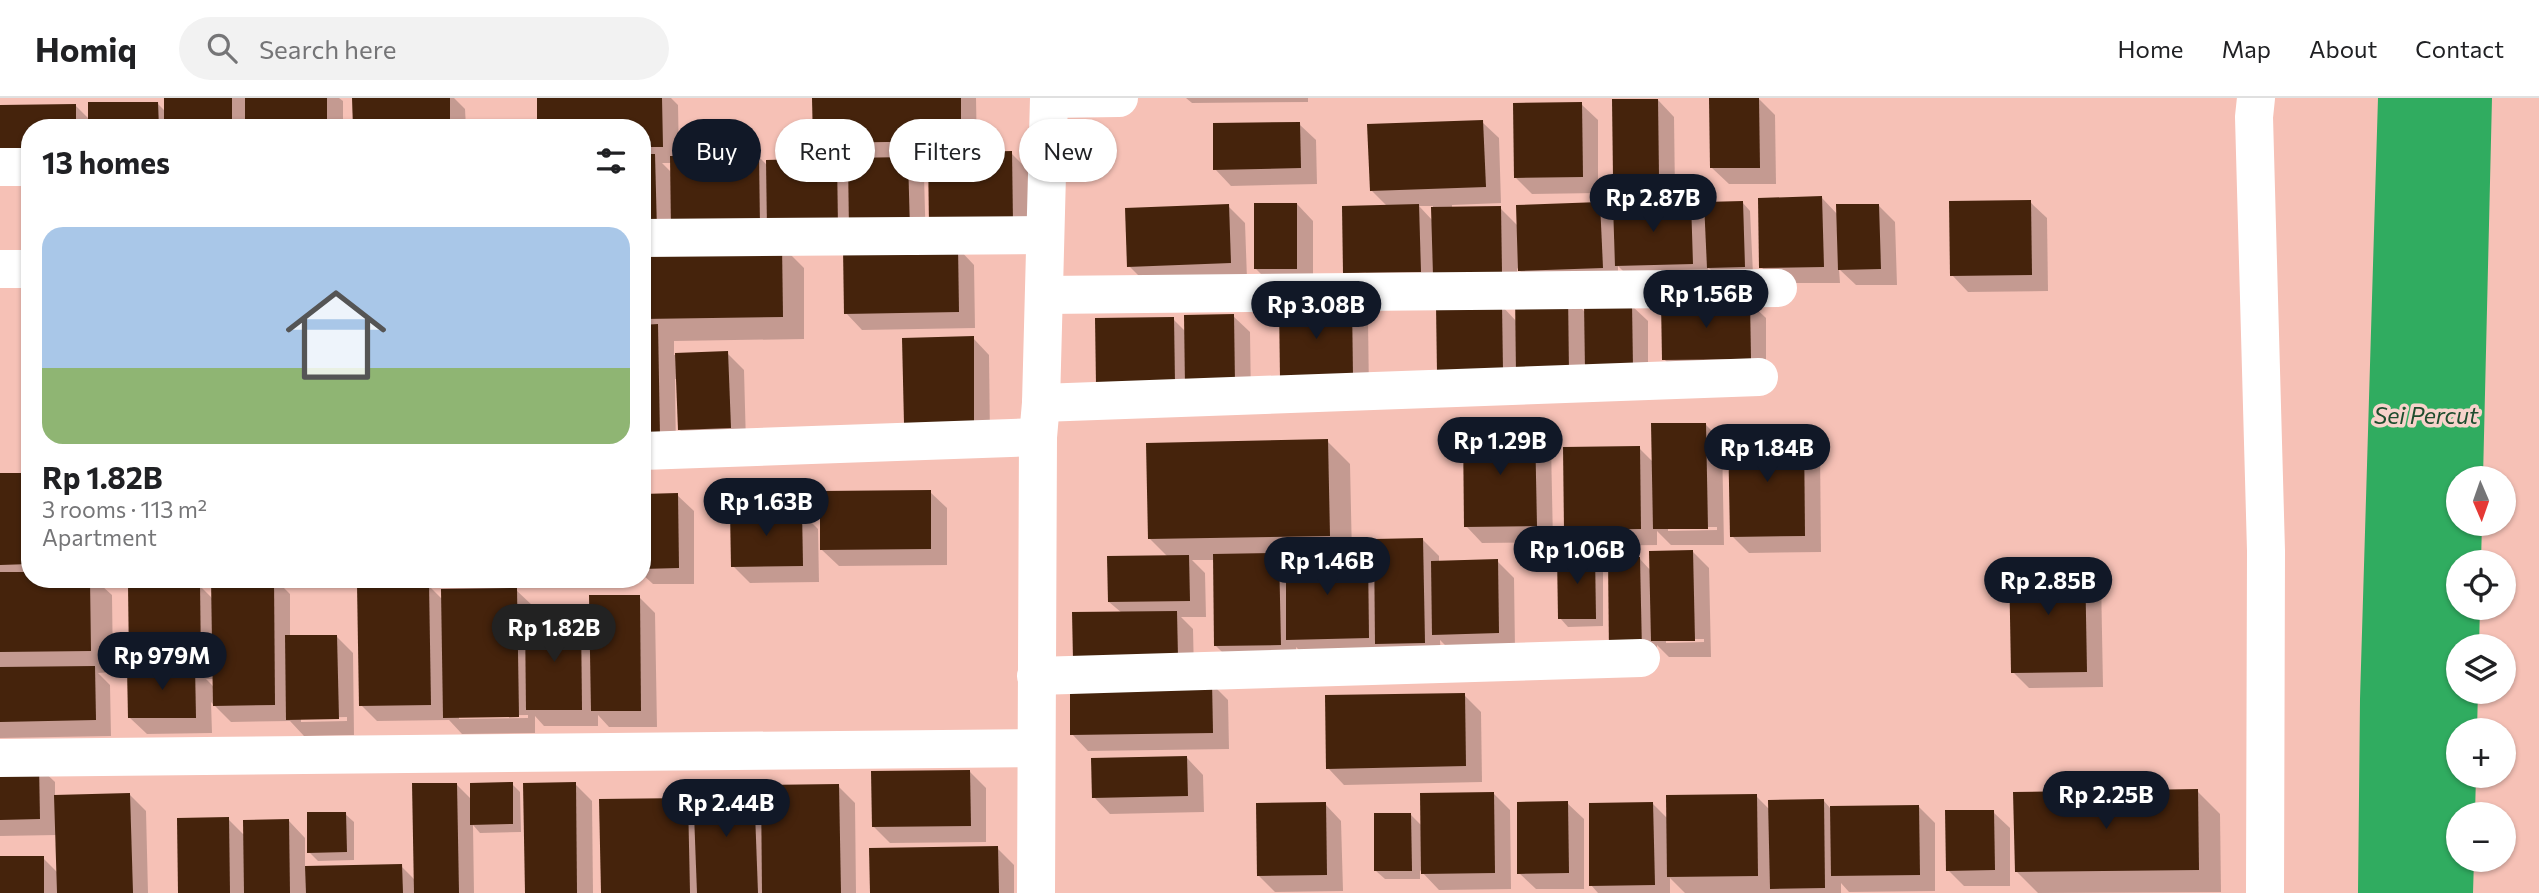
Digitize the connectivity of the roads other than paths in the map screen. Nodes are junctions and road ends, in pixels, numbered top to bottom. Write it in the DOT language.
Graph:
graph roads {
  1 [pos="1119,98"];
  2 [pos="2256,98"];
  3 [pos="1049,99"];
  4 [pos="0,167"];
  5 [pos="21,167"];
  6 [pos="1045,235"];
  7 [pos="651,238"];
  8 [pos="21,269"];
  9 [pos="0,270"];
  10 [pos="1778,288"];
  11 [pos="1044,295"];
  12 [pos="1759,377"];
  13 [pos="1040,420"];
  14 [pos="651,450"];
  15 [pos="1641,658"];
  16 [pos="1036,676"];
  17 [pos="1036,748"];
  18 [pos="0,758"];
  19 [pos="1036,893"];
  20 [pos="2265,893"];
  1 -- 3 [label="street"];
  2 -- 20 [label="street"];
  3 -- 6 [label="street"];
  4 -- 5 [label="street"];
  6 -- 7 [label="street"];
  6 -- 11 [label="street"];
  8 -- 9 [label="street"];
  10 -- 11 [label="street"];
  11 -- 13 [label="street"];
  12 -- 13 [label="street"];
  13 -- 14 [label="street"];
  13 -- 16 [label="street"];
  15 -- 16 [label="street"];
  16 -- 17 [label="street"];
  17 -- 18 [label="street"];
  17 -- 19 [label="street"];
}
